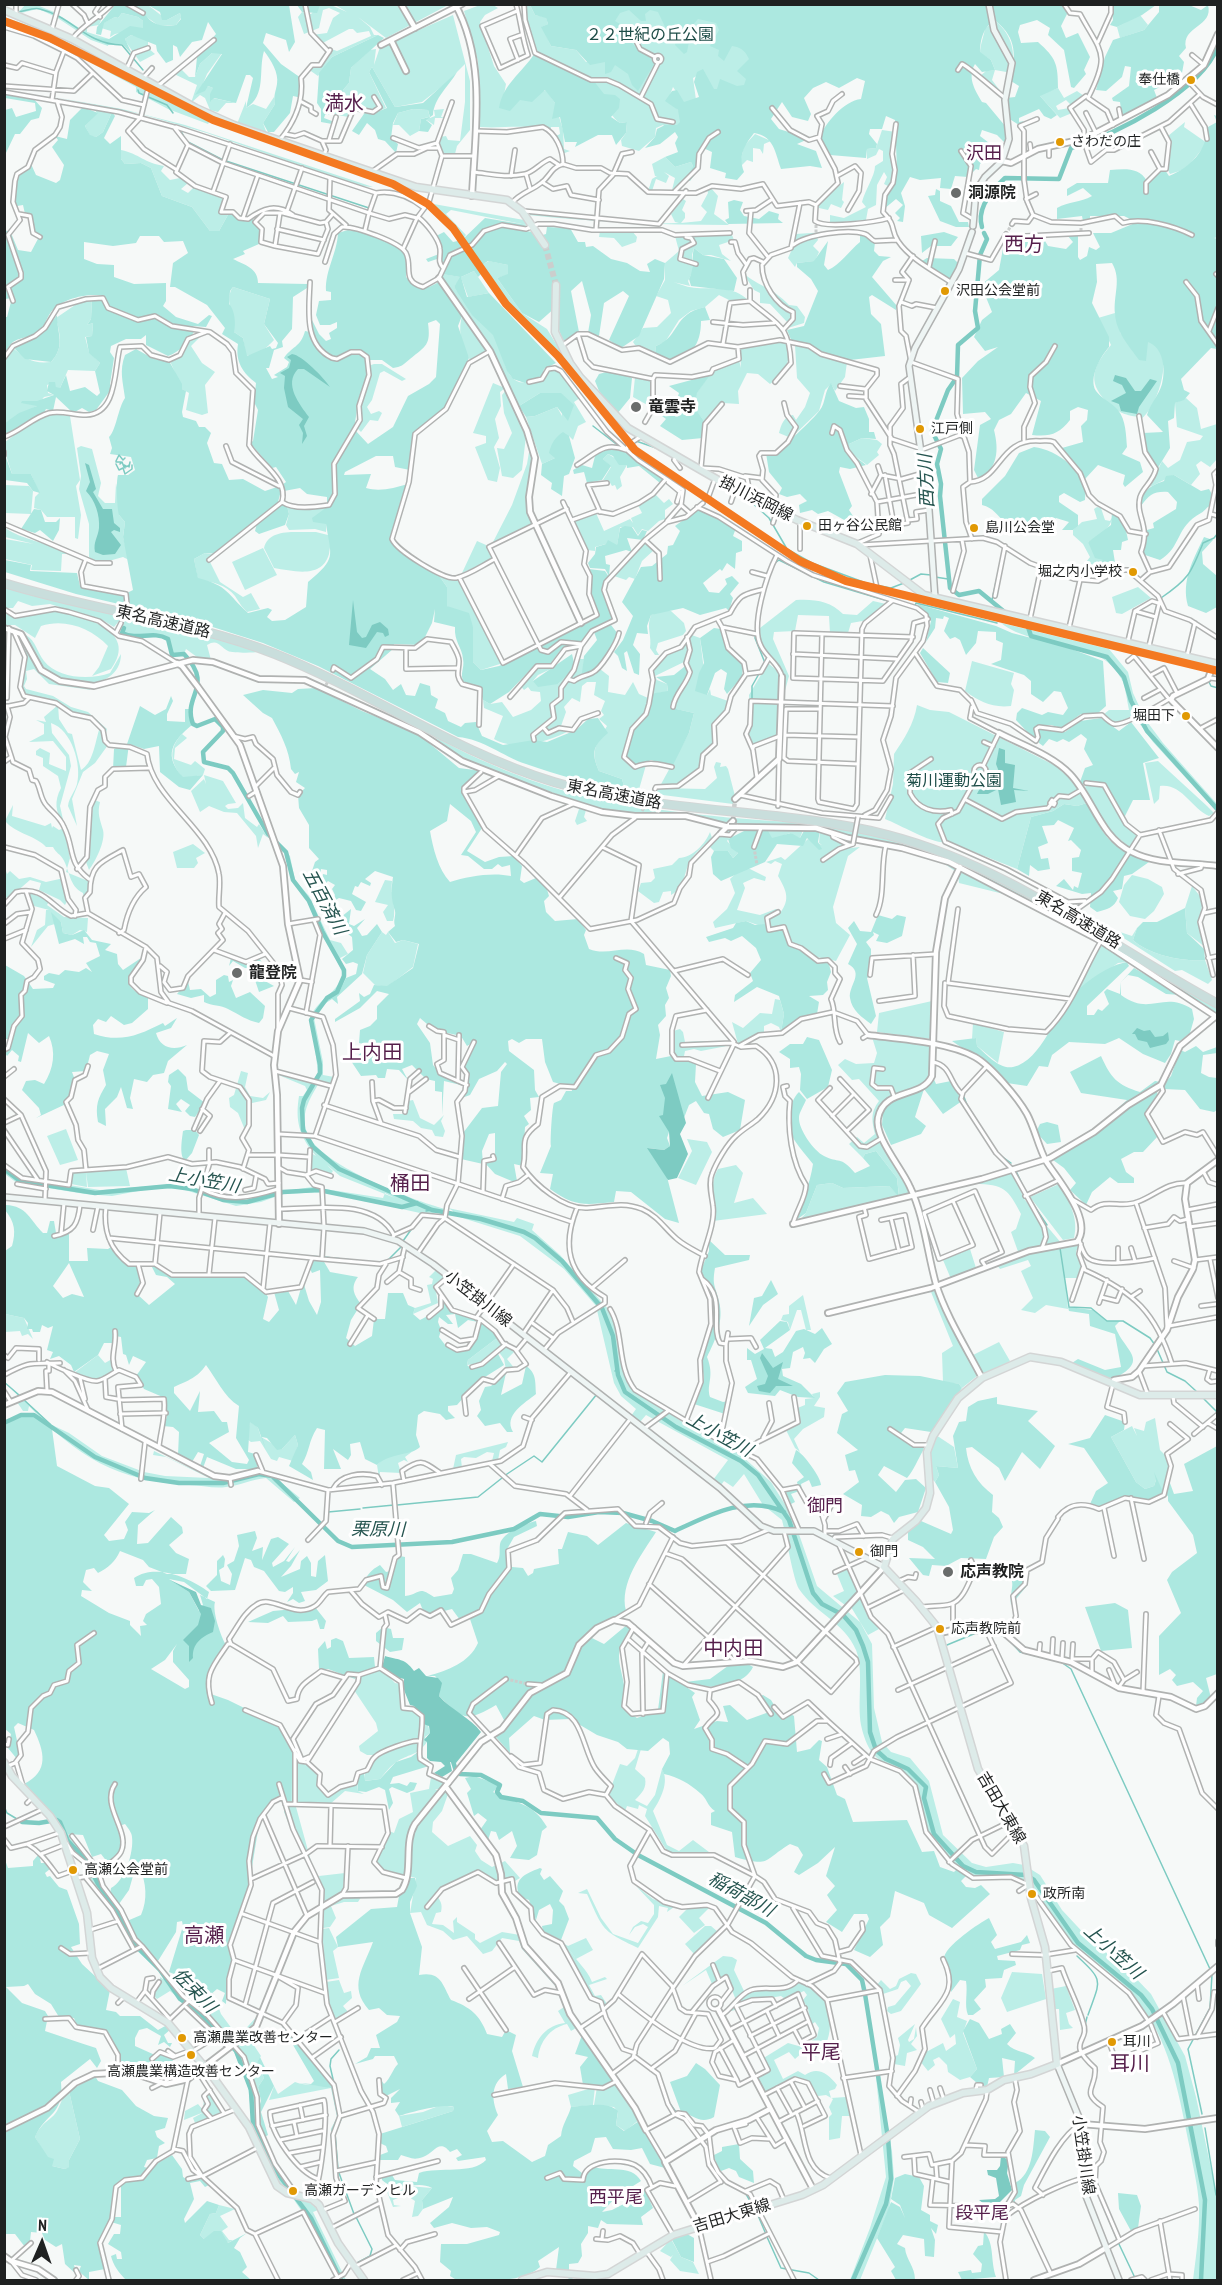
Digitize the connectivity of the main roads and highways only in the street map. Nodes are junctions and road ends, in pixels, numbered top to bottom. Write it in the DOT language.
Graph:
graph roads {
  1 [pos="989,4"];
  2 [pos="4,10"];
  3 [pos="545,245"];
  4 [pos="556,285"];
  5 [pos="4,581"];
  6 [pos="935,598"];
  7 [pos="1216,663"];
  8 [pos="1218,1000"];
  9 [pos="1218,1004"];
  10 [pos="4,1197"];
  11 [pos="1218,1395"];
  12 [pos="884,1567"];
  13 [pos="6,1765"];
  14 [pos="1057,2064"];
  15 [pos="364,2280"];
  16 [pos="522,2280"];
  17 [pos="1119,2280"];
  1 -- 6 [label="main road"];
  2 -- 3 [label="main road"];
  4 -- 6 [label="main road, 掛川浜岡線"];
  5 -- 8 [label="highway, 東名高速道路"];
  5 -- 9 [label="highway, 東名高速道路"];
  6 -- 7 [label="main road, 掛川浜岡線"];
  10 -- 12 [label="main road, 小笠掛川線"];
  11 -- 12 [label="main road"];
  12 -- 14 [label="main road, 吉田大東線"];
  13 -- 15 [label="main road"];
  14 -- 16 [label="main road, 吉田大東線"];
  14 -- 17 [label="main road, 小笠掛川線"];
}
